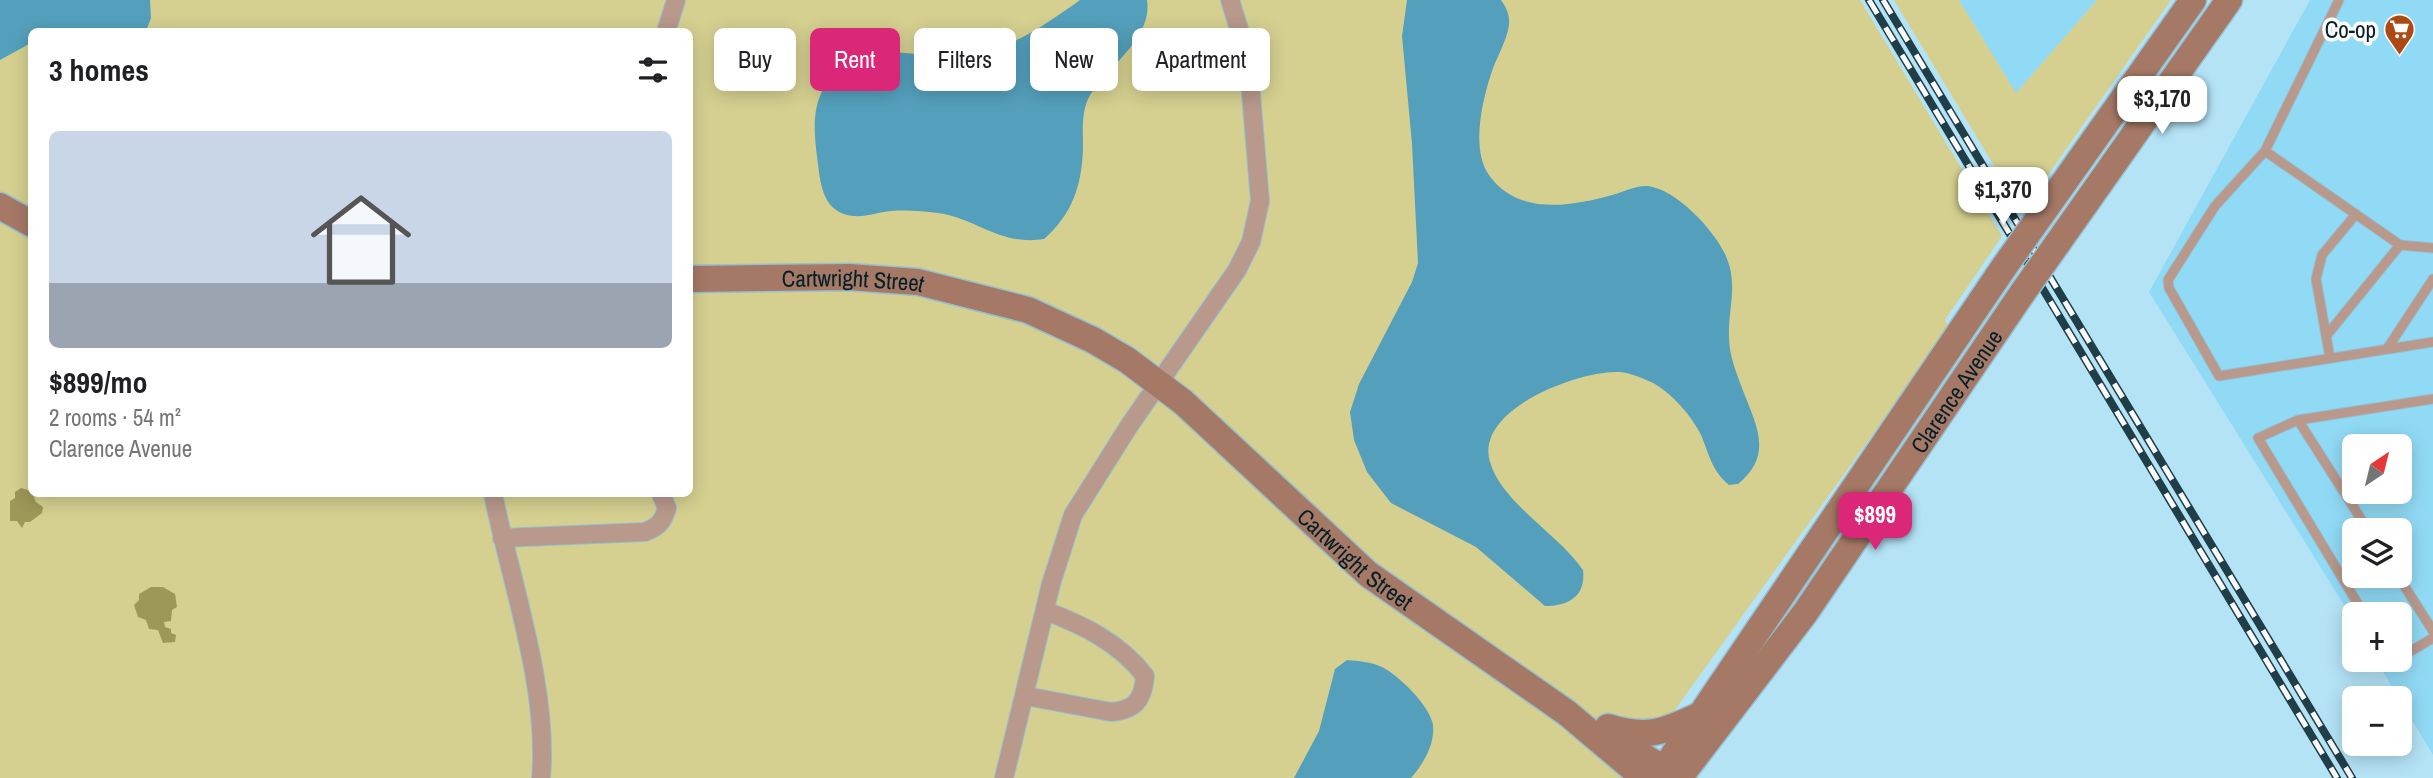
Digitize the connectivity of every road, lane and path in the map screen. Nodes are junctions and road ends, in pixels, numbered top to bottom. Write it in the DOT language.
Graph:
graph roads {
  1 [pos="676,0"];
  2 [pos="1230,0"];
  3 [pos="2193,0"];
  4 [pos="2229,0"];
  5 [pos="2339,0"];
  6 [pos="667,28"];
  7 [pos="2266,150"];
  8 [pos="0,206"];
  9 [pos="2356,214"];
  10 [pos="28,222"];
  11 [pos="2400,245"];
  12 [pos="2432,246"];
  13 [pos="693,279"];
  14 [pos="2433,279"];
  15 [pos="2327,335"];
  16 [pos="2433,342"];
  17 [pos="2387,349"];
  18 [pos="2330,358"];
  19 [pos="1160,384"];
  20 [pos="2433,399"];
  21 [pos="2298,420"];
  22 [pos="495,497"];
  23 [pos="662,497"];
  24 [pos="2360,518"];
  25 [pos="502,538"];
  26 [pos="2406,588"];
  27 [pos="2357,602"];
  28 [pos="1046,611"];
  29 [pos="2433,631"];
  30 [pos="2433,638"];
  31 [pos="2412,650"];
  32 [pos="1026,696"];
  33 [pos="1558,706"];
  34 [pos="1700,715"];
  35 [pos="1661,776"];
  36 [pos="541,778"];
  37 [pos="1004,778"];
  1 -- 6 [label="street"];
  2 -- 19 [label="street"];
  3 -- 34 [label="main road, Clarence Avenue, bridge"];
  4 -- 35 [label="main road, Clarence Avenue, bridge"];
  5 -- 7 [label="lane"];
  7 -- 9 [label="lane"];
  7 -- 18 [label="lane"];
  8 -- 10 [label="main road"];
  9 -- 11 [label="lane"];
  9 -- 15 [label="lane"];
  11 -- 12 [label="lane"];
  11 -- 15 [label="lane"];
  13 -- 19 [label="main road, Cartwright Street"];
  14 -- 17 [label="lane"];
  15 -- 18 [label="lane"];
  16 -- 17 [label="lane"];
  17 -- 18 [label="lane"];
  19 -- 28 [label="street"];
  19 -- 33 [label="main road, Cartwright Street"];
  20 -- 21 [label="lane"];
  21 -- 24 [label="lane"];
  21 -- 27 [label="lane"];
  22 -- 25 [label="street"];
  23 -- 25 [label="street"];
  25 -- 36 [label="street"];
  26 -- 29 [label="lane"];
  28 -- 32 [label="street"];
  28 -- 32 [label="street"];
  30 -- 31 [label="lane"];
  32 -- 37 [label="street"];
  33 -- 34 [label="main road"];
  33 -- 35 [label="main road, Cartwright Street"];
  34 -- 35 [label="main road, Clarence Avenue"];
}
